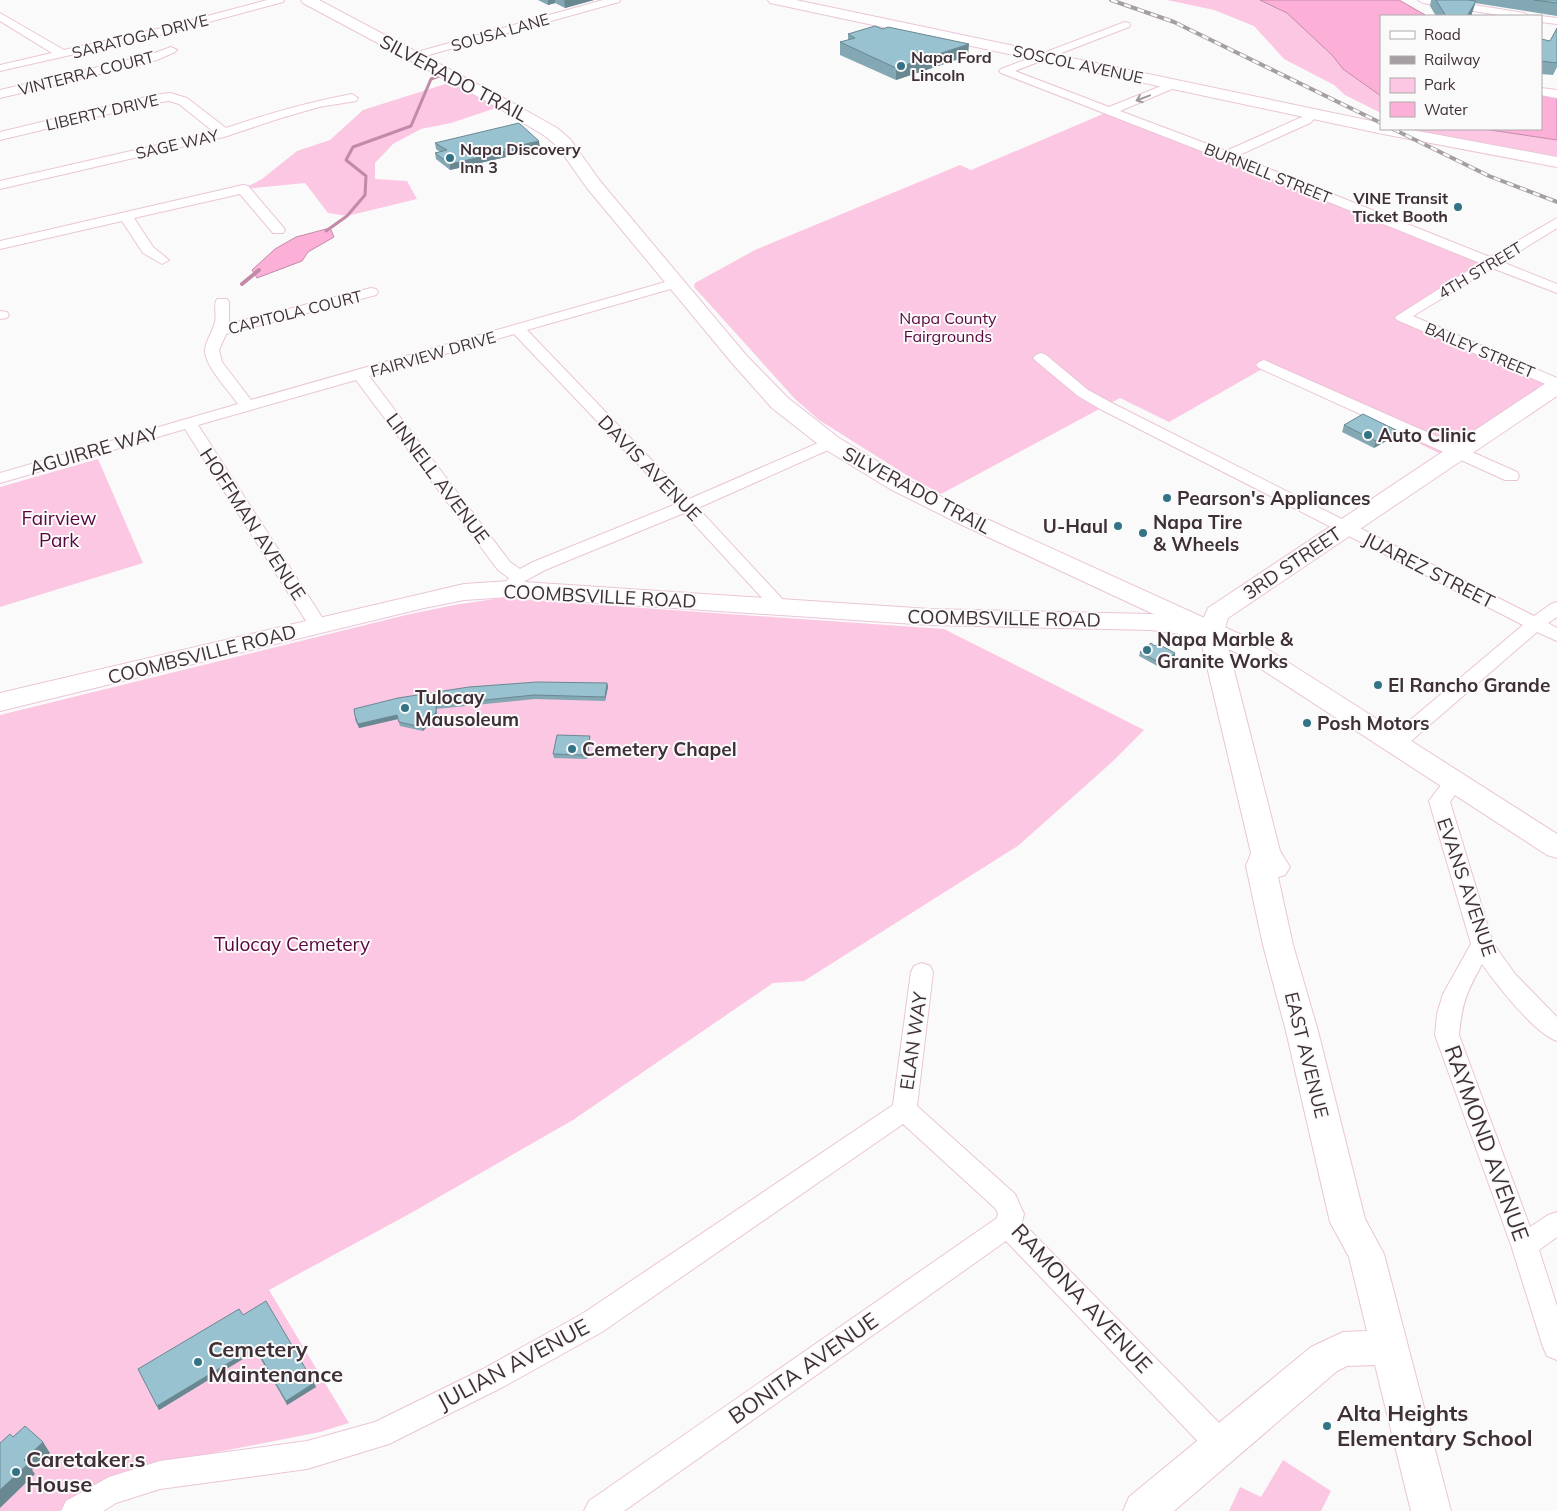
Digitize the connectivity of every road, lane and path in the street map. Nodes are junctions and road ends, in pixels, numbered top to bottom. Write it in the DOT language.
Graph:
graph roads {
  1 [pos="279,0"];
  2 [pos="308,0"];
  3 [pos="615,0"];
  4 [pos="774,0"];
  5 [pos="1423,0"];
  6 [pos="1518,15"];
  7 [pos="0,16"];
  8 [pos="1542,19"];
  9 [pos="1557,21"];
  10 [pos="12,25"];
  11 [pos="1125,25"];
  12 [pos="0,27"];
  13 [pos="171,50"];
  14 [pos="62,54"];
  15 [pos="414,56"];
  16 [pos="1042,57"];
  17 [pos="0,68"];
  18 [pos="1175,84"];
  19 [pos="1542,92"];
  20 [pos="0,94"];
  21 [pos="1557,94"];
  22 [pos="352,98"];
  23 [pos="1110,111"];
  24 [pos="1313,114"];
  25 [pos="1380,128"];
  26 [pos="1392,130"];
  27 [pos="224,133"];
  28 [pos="0,136"];
  29 [pos="1482,149"];
  30 [pos="1226,156"];
  31 [pos="1557,162"];
  32 [pos="1557,169"];
  33 [pos="0,184"];
  34 [pos="126,216"];
  35 [pos="1557,222"];
  36 [pos="278,230"];
  37 [pos="0,245"];
  38 [pos="162,260"];
  39 [pos="1490,263"];
  40 [pos="676,283"];
  41 [pos="1557,290"];
  42 [pos="371,292"];
  43 [pos="222,302"];
  44 [pos="1402,317"];
  45 [pos="518,329"];
  46 [pos="220,331"];
  47 [pos="1042,358"];
  48 [pos="1264,365"];
  49 [pos="360,375"];
  50 [pos="1557,385"];
  51 [pos="248,406"];
  52 [pos="189,423"];
  53 [pos="831,443"];
  54 [pos="1458,453"];
  55 [pos="1510,476"];
  56 [pos="0,478"];
  57 [pos="687,506"];
  58 [pos="1344,527"];
  59 [pos="1094,578"];
  60 [pos="515,583"];
  61 [pos="781,608"];
  62 [pos="1557,608"];
  63 [pos="1093,620"];
  64 [pos="1535,624"];
  65 [pos="318,625"];
  66 [pos="1212,631"];
  67 [pos="1557,635"];
  68 [pos="0,702"];
  69 [pos="1396,743"];
  70 [pos="1454,782"];
  71 [pos="1557,848"];
  72 [pos="1482,944"];
  73 [pos="922,972"];
  74 [pos="1557,1032"];
  75 [pos="904,1110"];
  76 [pos="1557,1223"];
  77 [pos="1008,1225"];
  78 [pos="1524,1245"];
  79 [pos="1390,1347"];
  80 [pos="1557,1347"];
  81 [pos="1221,1445"];
  82 [pos="76,1511"];
  83 [pos="598,1511"];
  84 [pos="1143,1511"];
  85 [pos="1431,1511"];
  1 -- 14 [label="street, SARATOGA DRIVE"];
  2 -- 15 [label="main road, SILVERADO TRAIL"];
  3 -- 15 [label="street, SOUSA LANE"];
  4 -- 16 [label="main road, SOSCOL AVENUE"];
  5 -- 6 [label="street"];
  7 -- 10 [label="street"];
  8 -- 9 [label="street"];
  10 -- 12 [label="street"];
  10 -- 14 [label="street"];
  11 -- 16 [label="street"];
  13 -- 20 [label="street, VINTERRA COURT"];
  14 -- 17 [label="street, SARATOGA DRIVE"];
  15 -- 40 [label="main road, SILVERADO TRAIL"];
  16 -- 18 [label="main road, SOSCOL AVENUE"];
  16 -- 23 [label="street, BURNELL STREET"];
  18 -- 23 [label="street, one-way"];
  18 -- 24 [label="main road, SOSCOL AVENUE"];
  19 -- 21 [label="street"];
  22 -- 27 [label="street, SAGE WAY"];
  23 -- 30 [label="street, BURNELL STREET"];
  24 -- 25 [label="main road, SOSCOL AVENUE"];
  24 -- 30 [label="street"];
  26 -- 29 [label="main road, SOSCOL AVENUE"];
  27 -- 28 [label="street, LIBERTY DRIVE"];
  27 -- 33 [label="street, SAGE WAY"];
  29 -- 31 [label="main road, SOSCOL AVENUE"];
  29 -- 32 [label="main road, SOSCOL AVENUE"];
  30 -- 39 [label="street, BURNELL STREET"];
  34 -- 36 [label="street"];
  34 -- 37 [label="street"];
  34 -- 38 [label="street"];
  35 -- 39 [label="street, 4TH STREET"];
  39 -- 41 [label="street, BURNELL STREET"];
  39 -- 44 [label="street, 4TH STREET"];
  40 -- 45 [label="street, FAIRVIEW DRIVE"];
  40 -- 53 [label="main road, SILVERADO TRAIL"];
  42 -- 46 [label="street, CAPITOLA COURT"];
  43 -- 46 [label="street"];
  44 -- 50 [label="street, BAILEY STREET"];
  45 -- 49 [label="street, FAIRVIEW DRIVE"];
  45 -- 57 [label="street, DAVIS AVENUE"];
  46 -- 51 [label="street"];
  47 -- 58 [label="street, JUAREZ STREET"];
  48 -- 54 [label="street"];
  49 -- 51 [label="street, FAIRVIEW DRIVE"];
  49 -- 60 [label="street, LINNELL AVENUE"];
  50 -- 54 [label="main road, 3RD STREET"];
  51 -- 52 [label="street, FAIRVIEW DRIVE"];
  52 -- 56 [label="street, AGUIRRE WAY"];
  52 -- 65 [label="street, HOFFMAN AVENUE"];
  53 -- 57 [label="street"];
  53 -- 59 [label="main road, SILVERADO TRAIL"];
  54 -- 55 [label="street"];
  54 -- 58 [label="main road, 3RD STREET"];
  57 -- 60 [label="street"];
  57 -- 61 [label="street, DAVIS AVENUE"];
  58 -- 64 [label="street, JUAREZ STREET"];
  58 -- 66 [label="main road, 3RD STREET"];
  59 -- 63 [label="main road"];
  59 -- 66 [label="main road, SILVERADO TRAIL"];
  60 -- 61 [label="main road, COOMBSVILLE ROAD"];
  60 -- 65 [label="main road, COOMBSVILLE ROAD"];
  61 -- 63 [label="main road, COOMBSVILLE ROAD"];
  62 -- 64 [label="street"];
  63 -- 66 [label="main road, COOMBSVILLE ROAD"];
  64 -- 67 [label="street, JUAREZ STREET"];
  64 -- 69 [label="street"];
  65 -- 68 [label="main road, COOMBSVILLE ROAD"];
  66 -- 69 [label="main road, SILVERADO TRAIL"];
  66 -- 79 [label="main road, EAST AVENUE"];
  69 -- 70 [label="main road, SILVERADO TRAIL"];
  70 -- 71 [label="main road, SILVERADO TRAIL"];
  70 -- 72 [label="street, EVANS AVENUE"];
  72 -- 74 [label="street, EVANS AVENUE"];
  72 -- 78 [label="street, RAYMOND AVENUE"];
  73 -- 75 [label="street, ELAN WAY"];
  75 -- 77 [label="street, RAMONA AVENUE"];
  75 -- 82 [label="street, JULIAN AVENUE"];
  76 -- 78 [label="street"];
  77 -- 81 [label="street, RAMONA AVENUE"];
  77 -- 83 [label="street, BONITA AVENUE"];
  78 -- 80 [label="street, RAYMOND AVENUE"];
  79 -- 81 [label="main road"];
  79 -- 85 [label="main road, EAST AVENUE"];
  81 -- 84 [label="main road"];
}
